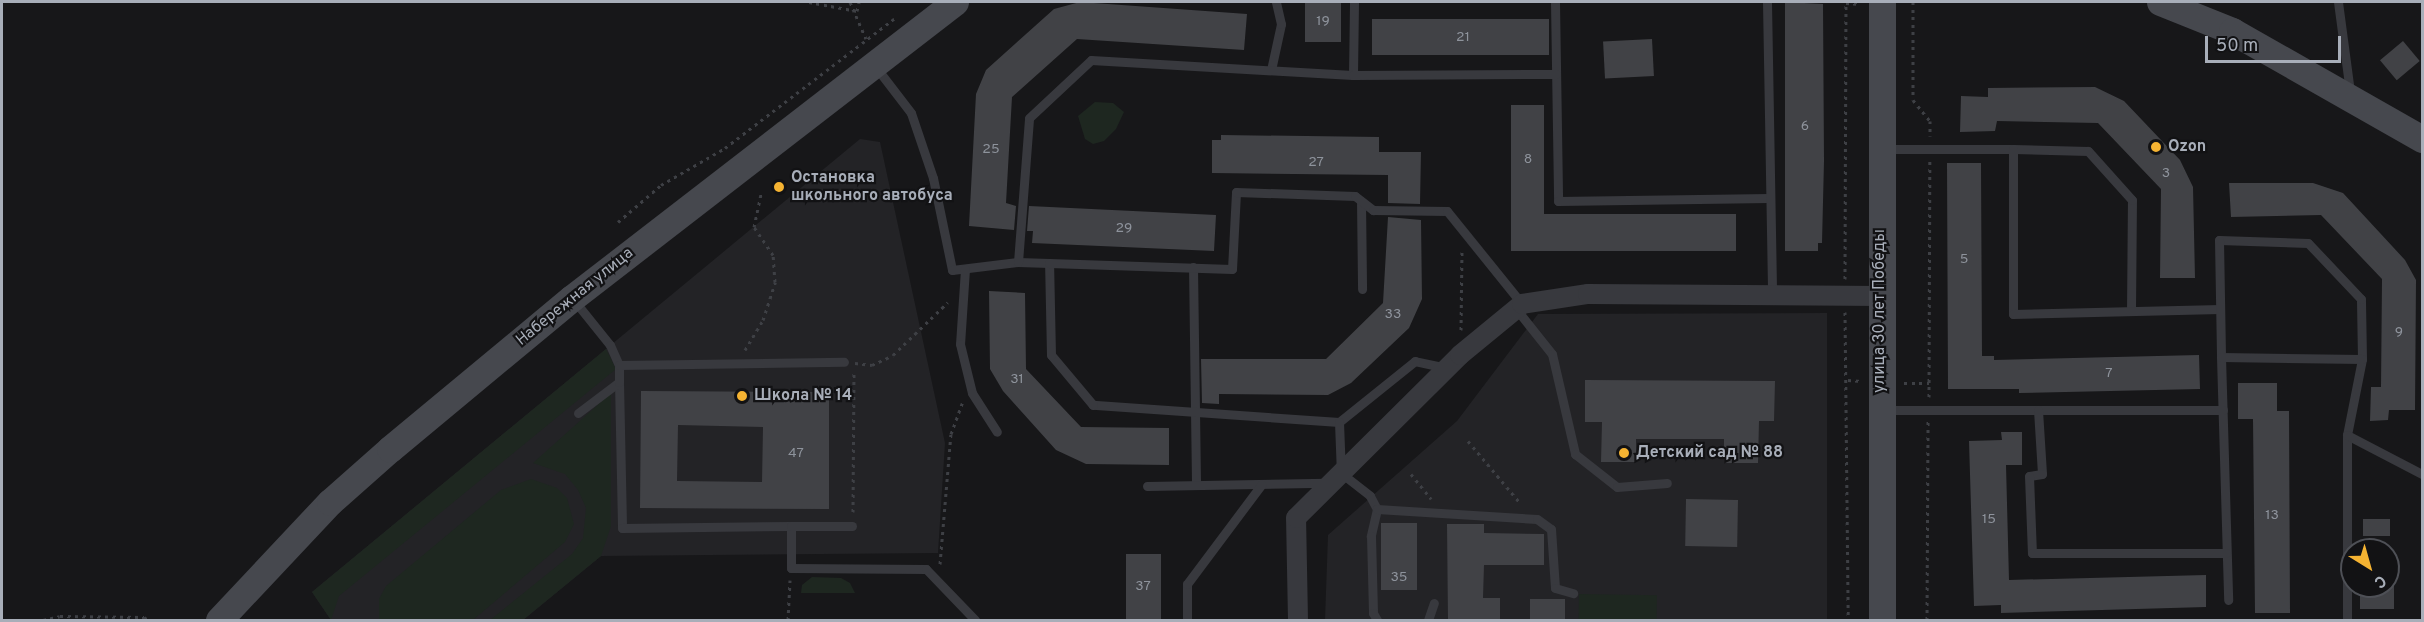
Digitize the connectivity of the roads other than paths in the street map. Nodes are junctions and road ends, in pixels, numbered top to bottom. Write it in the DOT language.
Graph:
graph roads {
  1 [pos="955,2"];
  2 [pos="1276,2"];
  3 [pos="1354,2"];
  4 [pos="1555,2"];
  5 [pos="1767,2"];
  6 [pos="1882,2"];
  7 [pos="2160,2"];
  8 [pos="2338,2"];
  9 [pos="870,52"];
  10 [pos="1271,70"];
  11 [pos="1556,74"];
  12 [pos="1353,75"];
  13 [pos="2352,100"];
  14 [pos="2422,139"];
  15 [pos="1880,148"];
  16 [pos="2013,149"];
  17 [pos="1769,198"];
  18 [pos="1361,201"];
  19 [pos="1018,262"];
  20 [pos="1050,263"];
  21 [pos="1193,267"];
  22 [pos="965,268"];
  23 [pos="1362,289"];
  24 [pos="1772,293"];
  25 [pos="1880,296"];
  26 [pos="572,298"];
  27 [pos="1519,307"];
  28 [pos="2220,309"];
  29 [pos="2131,311"];
  30 [pos="2221,357"];
  31 [pos="2362,359"];
  32 [pos="1454,362"];
  33 [pos="843,363"];
  34 [pos="619,365"];
  35 [pos="619,382"];
  36 [pos="1880,410"];
  37 [pos="2038,410"];
  38 [pos="2223,410"];
  39 [pos="578,413"];
  40 [pos="1192,414"];
  41 [pos="1339,422"];
  42 [pos="997,432"];
  43 [pos="2347,435"];
  44 [pos="2422,474"];
  45 [pos="1336,478"];
  46 [pos="1667,483"];
  47 [pos="1196,485"];
  48 [pos="1261,485"];
  49 [pos="1147,486"];
  50 [pos="1377,509"];
  51 [pos="791,526"];
  52 [pos="852,526"];
  53 [pos="2226,553"];
  54 [pos="1572,593"];
  55 [pos="2228,600"];
  56 [pos="1434,603"];
  57 [pos="219,621"];
  58 [pos="975,621"];
  59 [pos="1187,621"];
  60 [pos="1298,621"];
  61 [pos="1377,621"];
  62 [pos="1428,621"];
  63 [pos="1882,621"];
  64 [pos="2347,621"];
  1 -- 9 [label="street, Набережная улица"];
  2 -- 10 [label="lane"];
  3 -- 12 [label="lane"];
  4 -- 11 [label="lane"];
  5 -- 17 [label="lane"];
  6 -- 15 [label="street, улица 30 лет Победы"];
  7 -- 13 [label="street"];
  8 -- 13 [label="lane"];
  9 -- 22 [label="lane"];
  9 -- 26 [label="street, Набережная улица"];
  10 -- 12 [label="lane"];
  10 -- 19 [label="lane"];
  11 -- 12 [label="lane"];
  11 -- 17 [label="lane"];
  13 -- 14 [label="street"];
  15 -- 16 [label="lane"];
  15 -- 25 [label="street, улица 30 лет Победы"];
  16 -- 29 [label="lane"];
  16 -- 29 [label="lane"];
  17 -- 24 [label="lane"];
  18 -- 21 [label="lane"];
  18 -- 23 [label="lane"];
  18 -- 27 [label="lane"];
  19 -- 20 [label="lane"];
  19 -- 22 [label="lane"];
  20 -- 21 [label="lane"];
  20 -- 40 [label="lane"];
  21 -- 40 [label="lane"];
  22 -- 42 [label="lane"];
  24 -- 25 [label="street"];
  24 -- 27 [label="street"];
  25 -- 36 [label="street, улица 30 лет Победы"];
  26 -- 34 [label="lane"];
  26 -- 57 [label="street, Набережная улица"];
  27 -- 32 [label="street"];
  27 -- 46 [label="lane"];
  28 -- 29 [label="lane"];
  28 -- 30 [label="lane"];
  28 -- 31 [label="lane"];
  30 -- 31 [label="lane"];
  30 -- 38 [label="lane"];
  31 -- 43 [label="lane"];
  32 -- 41 [label="lane"];
  32 -- 45 [label="street"];
  33 -- 34 [label="lane"];
  34 -- 35 [label="lane"];
  35 -- 39 [label="lane"];
  35 -- 51 [label="lane"];
  36 -- 37 [label="lane"];
  36 -- 63 [label="street, улица 30 лет Победы"];
  37 -- 38 [label="lane"];
  37 -- 53 [label="lane"];
  38 -- 53 [label="lane"];
  40 -- 41 [label="lane"];
  40 -- 47 [label="lane"];
  41 -- 45 [label="lane"];
  43 -- 44 [label="lane"];
  43 -- 64 [label="lane"];
  45 -- 48 [label="lane"];
  45 -- 50 [label="lane"];
  45 -- 60 [label="street"];
  47 -- 48 [label="lane"];
  47 -- 49 [label="lane"];
  48 -- 59 [label="lane"];
  50 -- 54 [label="lane"];
  50 -- 61 [label="lane"];
  51 -- 52 [label="lane"];
  51 -- 58 [label="lane"];
  53 -- 55 [label="lane"];
  56 -- 62 [label="lane"];
}
